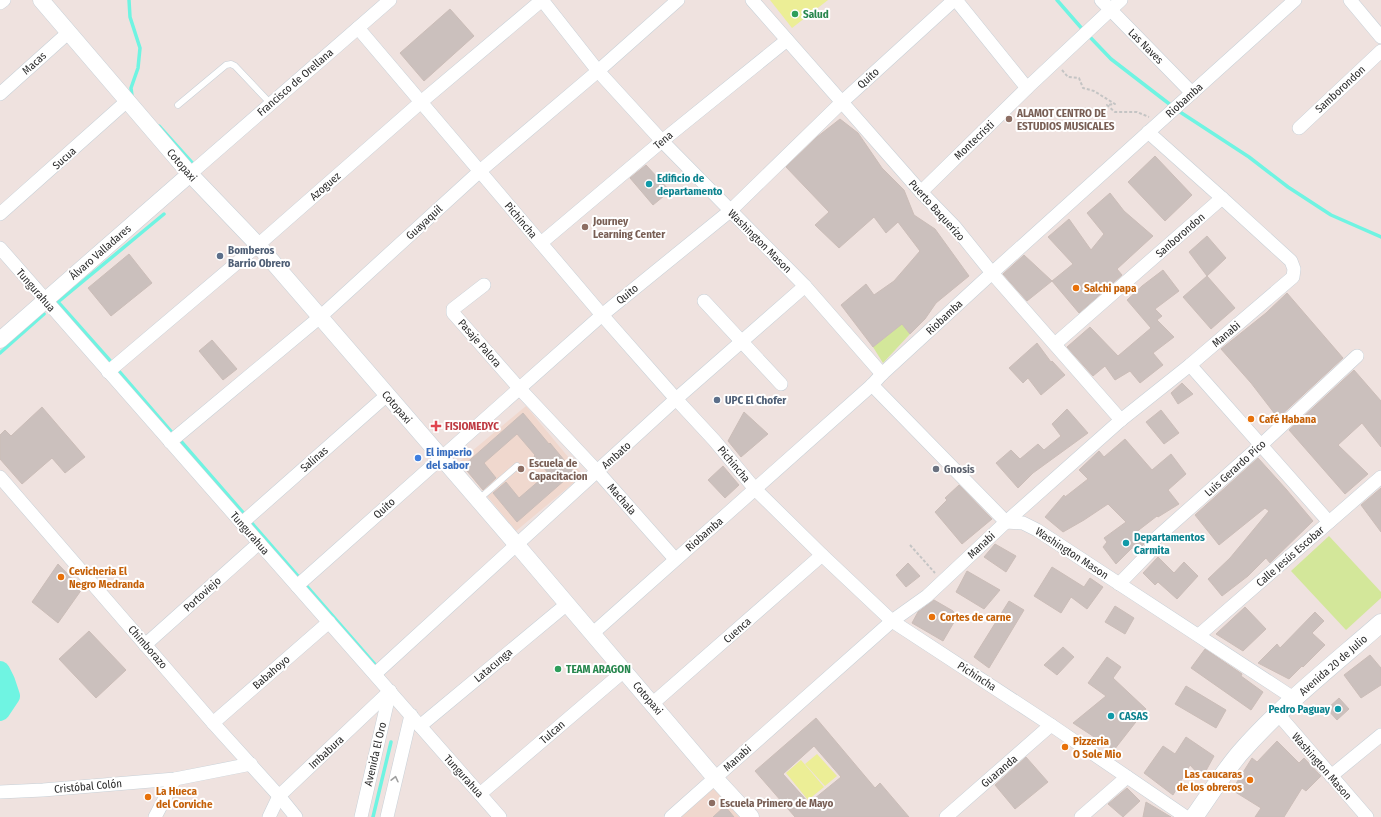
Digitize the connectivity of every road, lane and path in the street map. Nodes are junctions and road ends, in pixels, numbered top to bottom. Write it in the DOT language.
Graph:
graph roads {
  1 [pos="4,0"];
  2 [pos="41,0"];
  3 [pos="390,0"];
  4 [pos="542,0"];
  5 [pos="678,0"];
  6 [pos="752,0"];
  7 [pos="955,0"];
  8 [pos="1100,0"];
  9 [pos="1121,0"];
  10 [pos="1295,0"];
  11 [pos="1350,0"];
  12 [pos="0,3"];
  13 [pos="1110,10"];
  14 [pos="358,28"];
  15 [pos="69,32"];
  16 [pos="1381,37"];
  17 [pos="787,40"];
  18 [pos="1381,51"];
  19 [pos="1056,62"];
  20 [pos="598,71"];
  21 [pos="1027,88"];
  22 [pos="1192,93"];
  23 [pos="0,94"];
  24 [pos="127,101"];
  25 [pos="421,102"];
  26 [pos="842,102"];
  27 [pos="271,104"];
  28 [pos="178,105"];
  29 [pos="1164,118"];
  30 [pos="1299,128"];
  31 [pos="1148,132"];
  32 [pos="662,141"];
  33 [pos="194,170"];
  34 [pos="480,171"];
  35 [pos="921,192"];
  36 [pos="1222,198"];
  37 [pos="730,211"];
  38 [pos="0,214"];
  39 [pos="541,243"];
  40 [pos="258,245"];
  41 [pos="0,248"];
  42 [pos="992,273"];
  43 [pos="484,285"];
  44 [pos="805,286"];
  45 [pos="45,301"];
  46 [pos="704,301"];
  47 [pos="602,315"];
  48 [pos="320,317"];
  49 [pos="0,340"];
  50 [pos="742,342"];
  51 [pos="1055,344"];
  52 [pos="1357,356"];
  53 [pos="1190,365"];
  54 [pos="108,372"];
  55 [pos="882,374"];
  56 [pos="781,384"];
  57 [pos="872,386"];
  58 [pos="519,388"];
  59 [pos="387,395"];
  60 [pos="676,399"];
  61 [pos="1122,420"];
  62 [pos="170,442"];
  63 [pos="1262,445"];
  64 [pos="441,458"];
  65 [pos="517,466"];
  66 [pos="598,471"];
  67 [pos="0,477"];
  68 [pos="1381,477"];
  69 [pos="755,489"];
  70 [pos="478,500"];
  71 [pos="1006,522"];
  72 [pos="1329,522"];
  73 [pos="242,523"];
  74 [pos="259,544"];
  75 [pos="517,545"];
  76 [pos="910,545"];
  77 [pos="822,555"];
  78 [pos="675,559"];
  79 [pos="942,582"];
  80 [pos="1119,584"];
  81 [pos="297,585"];
  82 [pos="567,604"];
  83 [pos="892,621"];
  84 [pos="329,622"];
  85 [pos="1381,623"];
  86 [pos="592,634"];
  87 [pos="1199,636"];
  88 [pos="146,644"];
  89 [pos="379,671"];
  90 [pos="624,671"];
  91 [pos="390,691"];
  92 [pos="1295,699"];
  93 [pos="652,704"];
  94 [pos="1278,714"];
  95 [pos="411,716"];
  96 [pos="213,723"];
  97 [pos="1051,725"];
  98 [pos="420,726"];
  99 [pos="1381,735"];
  100 [pos="251,764"];
  101 [pos="1331,776"];
  102 [pos="1127,777"];
  103 [pos="715,778"];
  104 [pos="175,779"];
  105 [pos="0,792"];
  106 [pos="480,794"];
  107 [pos="279,796"];
  108 [pos="155,817"];
  109 [pos="269,817"];
  110 [pos="296,817"];
  111 [pos="361,817"];
  112 [pos="387,817"];
  113 [pos="500,817"];
  114 [pos="671,817"];
  115 [pos="751,817"];
  116 [pos="946,817"];
  117 [pos="1081,817"];
  118 [pos="1186,817"];
  119 [pos="1194,817"];
  120 [pos="1367,817"];
  1 -- 12 [label="street"];
  2 -- 15 [label="street, Cotopaxi"];
  3 -- 14 [label="street, Francisco de Orellana"];
  4 -- 20 [label="street, Washington Mason"];
  4 -- 25 [label="street, Azoguez"];
  5 -- 20 [label="street, Guayaquil"];
  6 -- 17 [label="street, Puerto Baquerizo"];
  7 -- 21 [label="street"];
  7 -- 26 [label="street, Quito"];
  8 -- 13 [label="street, Las Naves"];
  9 -- 13 [label="street"];
  10 -- 22 [label="street, Riobamba"];
  11 -- 16 [label="street"];
  13 -- 19 [label="street, Montecristi"];
  13 -- 22 [label="street, Las Naves"];
  14 -- 25 [label="street, Pichincha"];
  14 -- 27 [label="street, Francisco de Orellana"];
  15 -- 23 [label="street, Macas"];
  15 -- 24 [label="street, Cotopaxi"];
  17 -- 26 [label="street, Puerto Baquerizo"];
  17 -- 32 [label="street, Tena"];
  18 -- 30 [label="street, Samborondon"];
  19 -- 21 [label="street, Montecristi"];
  19 -- 29 [label="path"];
  20 -- 32 [label="street, Washington Mason"];
  20 -- 34 [label="street, Guayaquil"];
  21 -- 35 [label="street, Montecristi"];
  22 -- 29 [label="street, Riobamba"];
  24 -- 33 [label="street, Cotopaxi"];
  24 -- 38 [label="street, Sucua"];
  25 -- 34 [label="street, Pichincha"];
  25 -- 40 [label="street, Azoguez"];
  26 -- 35 [label="street, Puerto Baquerizo"];
  26 -- 37 [label="street, Quito"];
  27 -- 28 [label="lane"];
  27 -- 33 [label="street, Francisco de Orellana"];
  29 -- 31 [label="street, Riobamba"];
  31 -- 36 [label="street"];
  31 -- 42 [label="street, Riobamba"];
  32 -- 37 [label="street, Washington Mason"];
  32 -- 39 [label="street, Tena"];
  33 -- 40 [label="street, Cotopaxi"];
  33 -- 45 [label="street, Álvaro Valladares"];
  34 -- 39 [label="street, Pichincha"];
  34 -- 48 [label="street, Guayaquil"];
  35 -- 42 [label="street, Puerto Baquerizo"];
  36 -- 51 [label="street, Sanborondon"];
  36 -- 53 [label="street, Manabi"];
  37 -- 44 [label="street, Washington Mason"];
  37 -- 47 [label="street, Quito"];
  39 -- 47 [label="street, Pichincha"];
  40 -- 48 [label="street, Cotopaxi"];
  40 -- 54 [label="street, Azoguez"];
  41 -- 45 [label="street, Tungurahua"];
  42 -- 51 [label="street, Puerto Baquerizo"];
  42 -- 55 [label="street, Riobamba"];
  43 -- 58 [label="street, Pasaje Palora"];
  44 -- 50 [label="street, Ambato"];
  44 -- 55 [label="street, Washington Mason"];
  45 -- 49 [label="street, Álvaro Valladares"];
  45 -- 54 [label="street, Tungurahua"];
  46 -- 50 [label="street"];
  47 -- 58 [label="street, Quito"];
  47 -- 60 [label="street, Pichincha"];
  48 -- 59 [label="street, Cotopaxi"];
  48 -- 62 [label="street, Guayaquil"];
  50 -- 56 [label="street"];
  50 -- 60 [label="street, Ambato"];
  51 -- 61 [label="street, Puerto Baquerizo"];
  52 -- 63 [label="street, Luis Gerardo Pico"];
  53 -- 61 [label="street, Manabi"];
  53 -- 63 [label="street"];
  54 -- 62 [label="street, Tungurahua"];
  55 -- 57 [label="street, Riobamba"];
  57 -- 69 [label="street, Riobamba"];
  57 -- 71 [label="street"];
  58 -- 64 [label="street, Quito"];
  58 -- 66 [label="street, Machala"];
  59 -- 64 [label="street, Cotopaxi"];
  59 -- 73 [label="street, Salinas"];
  60 -- 66 [label="street, Ambato"];
  60 -- 69 [label="street, Pichincha"];
  61 -- 71 [label="street, Manabi"];
  62 -- 73 [label="street, Tungurahua"];
  63 -- 72 [label="street"];
  63 -- 80 [label="street, Luis Gerardo Pico"];
  64 -- 70 [label="street, Cotopaxi"];
  64 -- 81 [label="street, Quito"];
  65 -- 70 [label="lane"];
  66 -- 75 [label="street, Ambato"];
  66 -- 78 [label="street, Machala"];
  67 -- 88 [label="street, Chimborazo"];
  68 -- 72 [label="street, Calle Jesús Escobar"];
  69 -- 77 [label="street, Pichincha"];
  69 -- 78 [label="street, Riobamba"];
  70 -- 75 [label="street, Cotopaxi"];
  71 -- 79 [label="street, Manabi"];
  71 -- 80 [label="street, Washington Mason"];
  72 -- 87 [label="street, Calle Jesús Escobar"];
  73 -- 74 [label="street, Tungurahua"];
  74 -- 81 [label="street, Tungurahua"];
  74 -- 88 [label="street, Portoviejo"];
  75 -- 82 [label="street, Cotopaxi"];
  75 -- 89 [label="street, Ambato"];
  76 -- 79 [label="path"];
  77 -- 83 [label="street, Pichincha"];
  77 -- 93 [label="street, Cuenca"];
  78 -- 86 [label="street, Riobamba"];
  79 -- 83 [label="street, Manabi"];
  80 -- 87 [label="street, Washington Mason"];
  81 -- 84 [label="street, Tungurahua"];
  82 -- 86 [label="street, Cotopaxi"];
  82 -- 98 [label="street, Latacunga"];
  83 -- 97 [label="street, Pichincha"];
  83 -- 103 [label="street, Manabi"];
  84 -- 89 [label="street, Tungurahua"];
  84 -- 96 [label="street, Babahoyo"];
  85 -- 92 [label="main road, Avenida 20 de Julio"];
  86 -- 90 [label="street, Cotopaxi"];
  87 -- 92 [label="street, Washington Mason"];
  88 -- 96 [label="street, Chimborazo"];
  89 -- 91 [label="street, Tungurahua"];
  90 -- 93 [label="street, Cotopaxi"];
  90 -- 106 [label="street, Tulcan"];
  91 -- 95 [label="street, Tungurahua"];
  91 -- 107 [label="street, Imbabura"];
  91 -- 111 [label="street, Avenida El Oro"];
  92 -- 94 [label="main road, Avenida 20 de Julio"];
  93 -- 103 [label="street, Cotopaxi"];
  94 -- 101 [label="street, Washington Mason"];
  94 -- 119 [label="main road, Avenida 20 de Julio"];
  95 -- 98 [label="street, Tungurahua"];
  112 -- 95 [label="street, one-way"];
  96 -- 100 [label="street, Chimborazo"];
  97 -- 102 [label="street, Pichincha"];
  97 -- 116 [label="street, Guaranda"];
  98 -- 106 [label="street, Tungurahua"];
  99 -- 101 [label="street"];
  100 -- 104 [label="street, Cristóbal Colón"];
  100 -- 107 [label="street, Chimborazo"];
  101 -- 120 [label="street, Washington Mason"];
  102 -- 117 [label="street"];
  102 -- 118 [label="street, Pichincha"];
  103 -- 114 [label="street, Manabi"];
  103 -- 115 [label="street, Cotopaxi"];
  104 -- 105 [label="street, Cristóbal Colón"];
  104 -- 108 [label="street"];
  106 -- 113 [label="street, Tungurahua"];
  107 -- 109 [label="street, Imbabura"];
  107 -- 110 [label="street, Chimborazo"];
}
